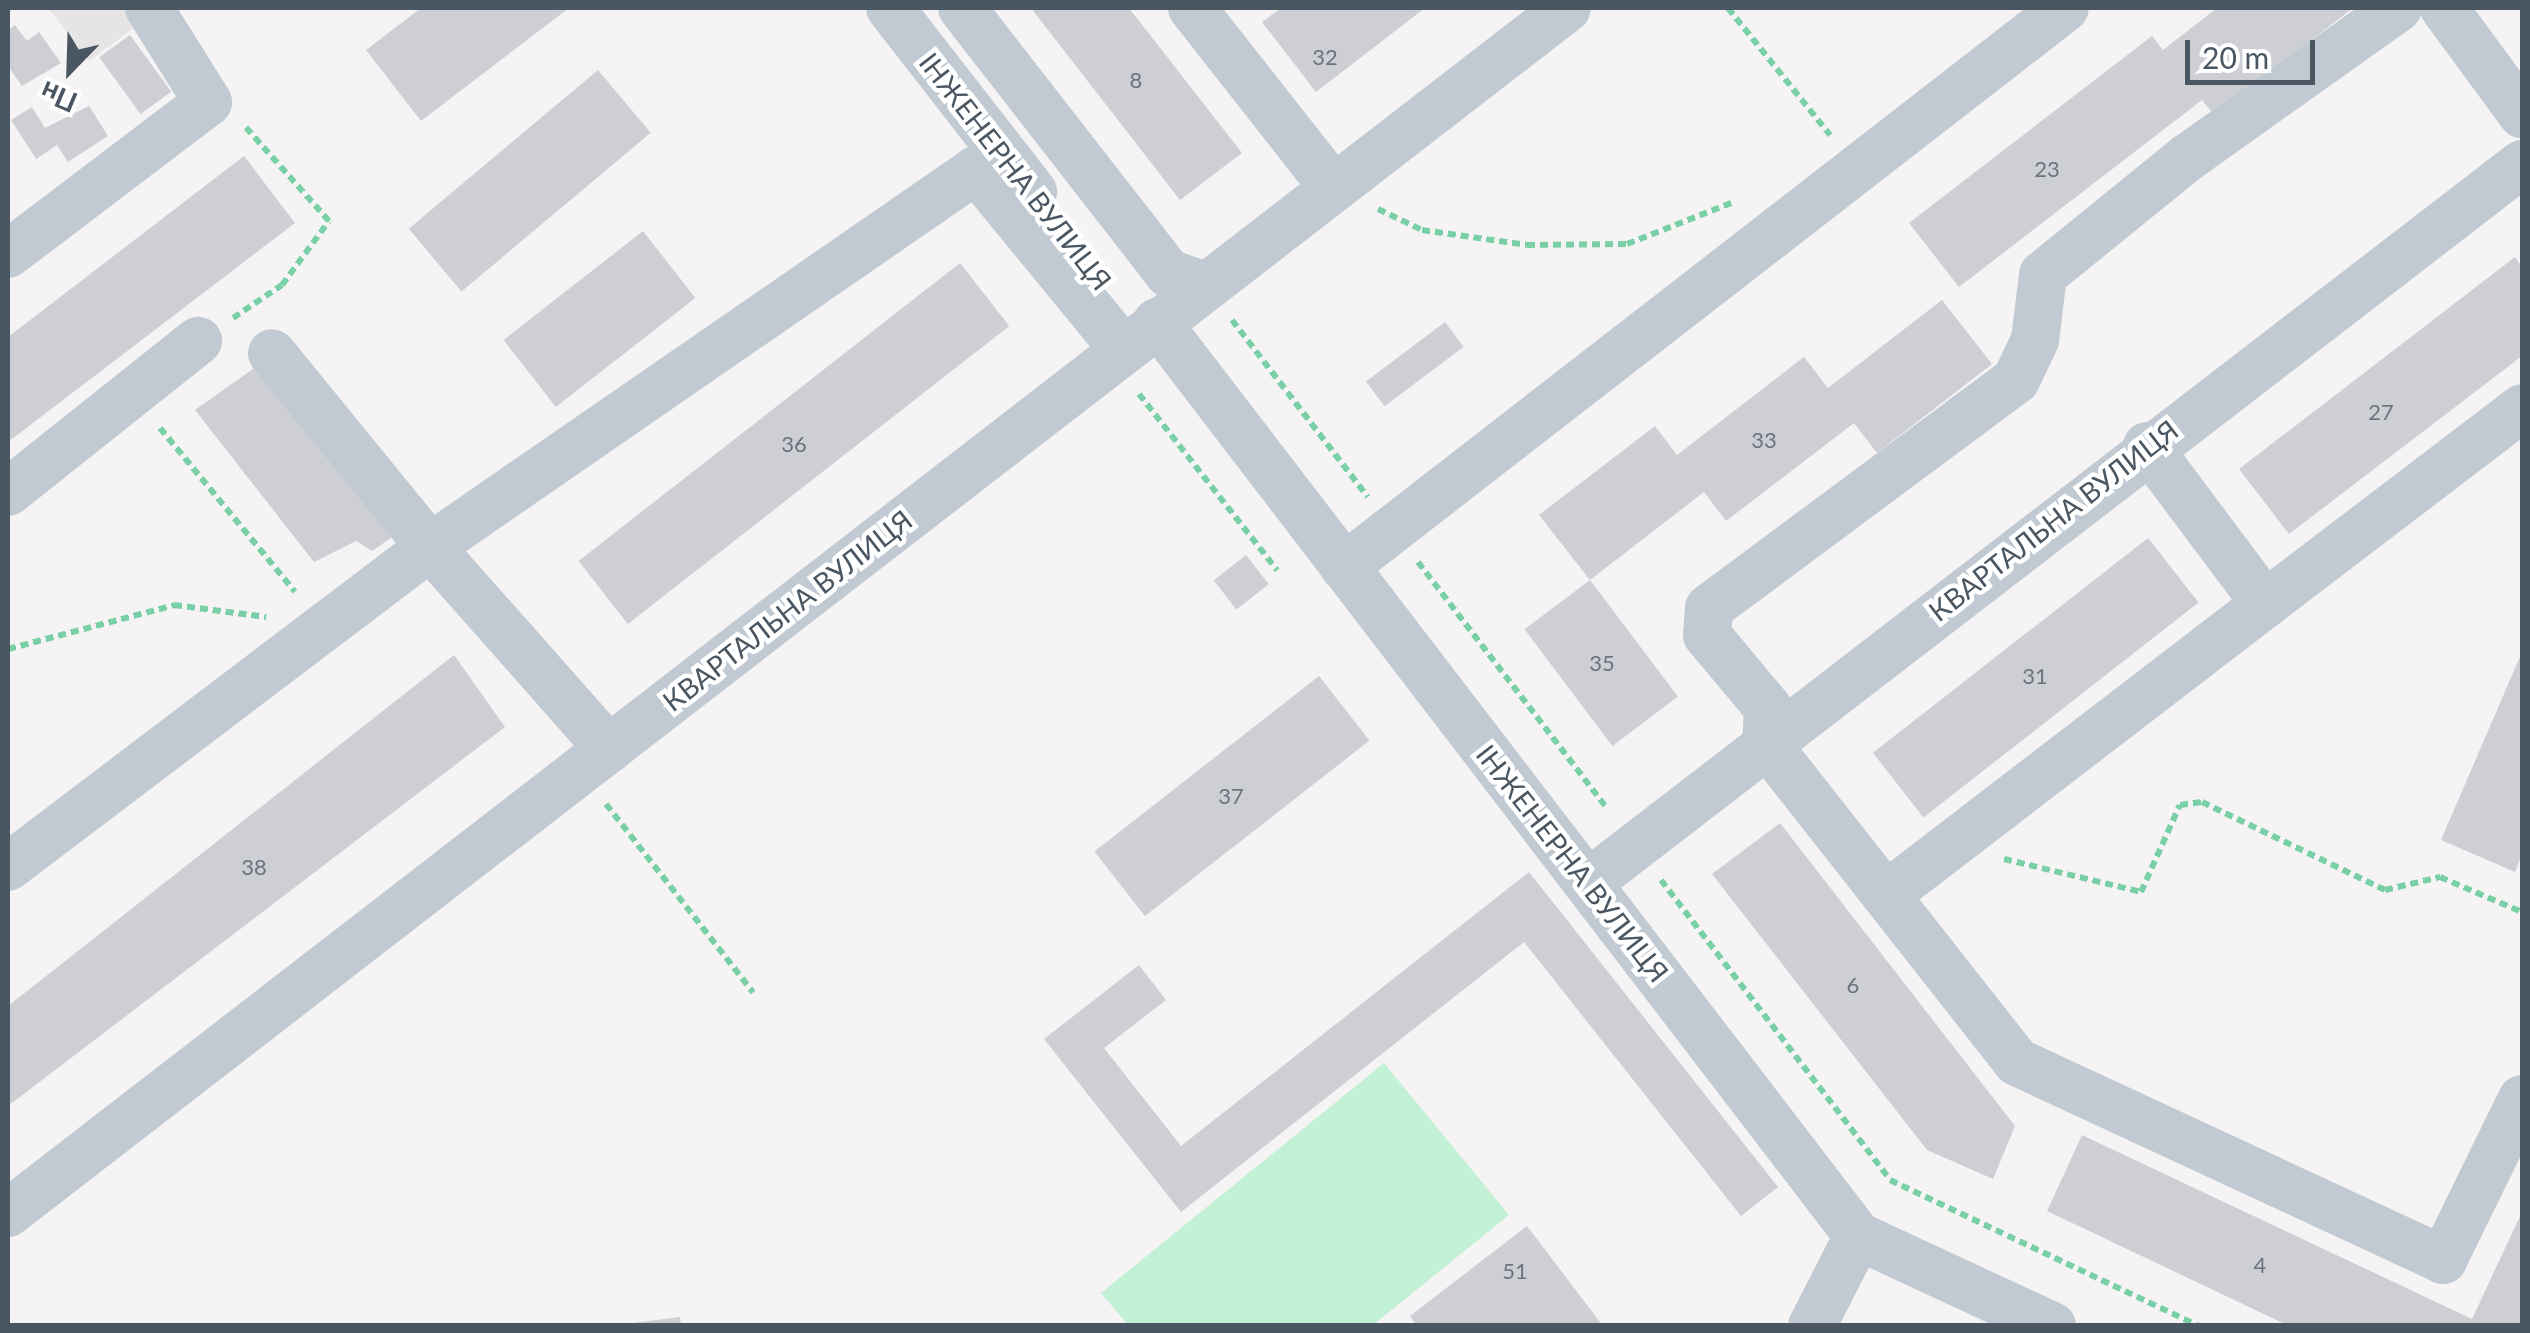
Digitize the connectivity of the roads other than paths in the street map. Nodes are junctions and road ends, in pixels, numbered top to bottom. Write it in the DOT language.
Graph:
graph roads {
  1 [pos="149,8"];
  2 [pos="890,8"];
  3 [pos="962,8"];
  4 [pos="1192,8"];
  5 [pos="1566,8"];
  6 [pos="2065,8"];
  7 [pos="2398,8"];
  8 [pos="2462,16"];
  9 [pos="2522,114"];
  10 [pos="2520,170"];
  11 [pos="1332,186"];
  12 [pos="8,254"];
  13 [pos="1206,286"];
  14 [pos="1133,340"];
  15 [pos="198,341"];
  16 [pos="272,353"];
  17 [pos="2522,408"];
  18 [pos="2147,446"];
  19 [pos="8,492"];
  20 [pos="430,547"];
  21 [pos="1344,567"];
  22 [pos="2265,604"];
  23 [pos="1766,743"];
  24 [pos="595,760"];
  25 [pos="8,868"];
  26 [pos="1588,883"];
  27 [pos="1886,895"];
  28 [pos="2522,1100"];
  29 [pos="8,1213"];
  30 [pos="1858,1236"];
  31 [pos="1812,1326"];
  32 [pos="2052,1326"];
  1 -- 12 [label="street"];
  2 -- 14 [label="street, ІНЖЕНЕРНА ВУЛИЦЯ"];
  3 -- 13 [label="street, ІНЖЕНЕРНА ВУЛИЦЯ"];
  4 -- 11 [label="street"];
  5 -- 11 [label="street, КВАРТАЛЬНА ВУЛИЦЯ"];
  6 -- 21 [label="street"];
  7 -- 23 [label="street"];
  8 -- 9 [label="street"];
  10 -- 18 [label="street, КВАРТАЛЬНА ВУЛИЦЯ"];
  11 -- 13 [label="street, КВАРТАЛЬНА ВУЛИЦЯ"];
  13 -- 14 [label="street, КВАРТАЛЬНА ВУЛИЦЯ"];
  14 -- 20 [label="street, ІНЖЕНЕРНА ВУЛИЦЯ"];
  14 -- 21 [label="street, ІНЖЕНЕРНА ВУЛИЦЯ"];
  14 -- 24 [label="street, КВАРТАЛЬНА ВУЛИЦЯ"];
  15 -- 19 [label="street"];
  16 -- 20 [label="street"];
  17 -- 22 [label="street"];
  18 -- 22 [label="street"];
  18 -- 23 [label="street, КВАРТАЛЬНА ВУЛИЦЯ"];
  20 -- 24 [label="street"];
  20 -- 25 [label="street"];
  21 -- 26 [label="street, ІНЖЕНЕРНА ВУЛИЦЯ"];
  22 -- 27 [label="street"];
  23 -- 26 [label="street, КВАРТАЛЬНА ВУЛИЦЯ"];
  23 -- 27 [label="street"];
  24 -- 29 [label="street, КВАРТАЛЬНА ВУЛИЦЯ"];
  26 -- 30 [label="street, ІНЖЕНЕРНА ВУЛИЦЯ"];
  27 -- 28 [label="street"];
  30 -- 31 [label="street"];
  30 -- 32 [label="street, ІНЖЕНЕРНА ВУЛИЦЯ"];
}
